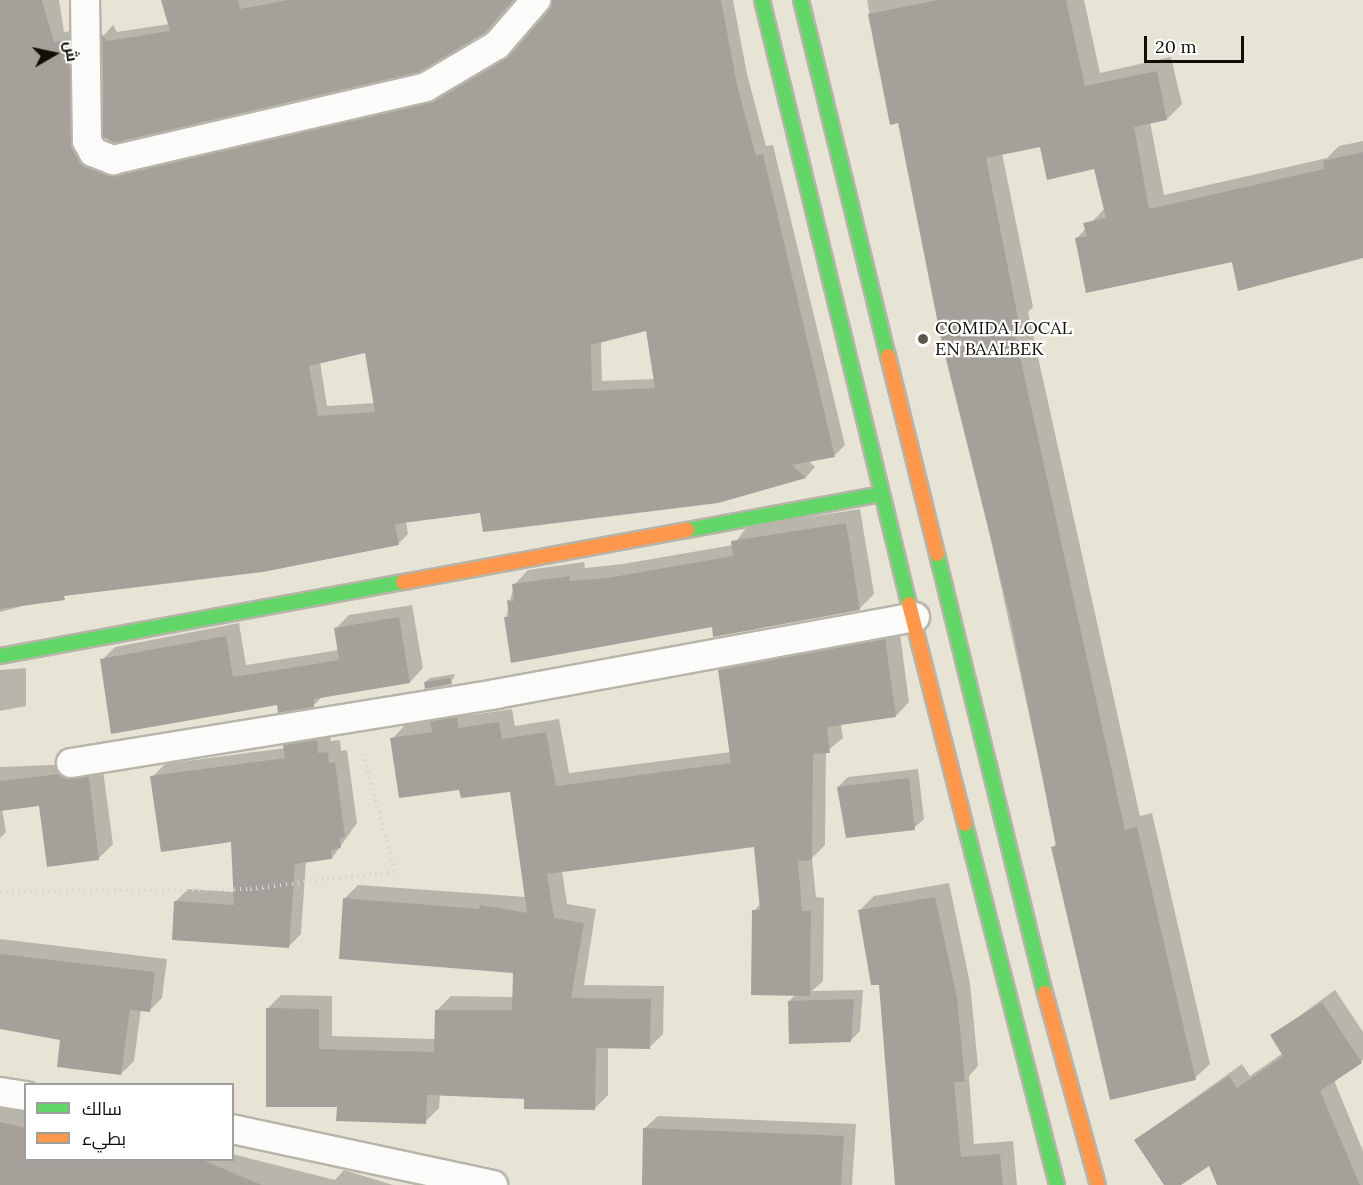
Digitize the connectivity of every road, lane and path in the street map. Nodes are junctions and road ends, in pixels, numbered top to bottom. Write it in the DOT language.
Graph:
graph roads {
  1 [pos="85,0"];
  2 [pos="536,0"];
  3 [pos="762,0"];
  4 [pos="801,0"];
  5 [pos="882,494"];
  6 [pos="915,617"];
  7 [pos="0,656"];
  8 [pos="363,754"];
  9 [pos="72,763"];
  10 [pos="0,891"];
  11 [pos="0,1092"];
  12 [pos="24,1096"];
  13 [pos="234,1130"];
  14 [pos="493,1185"];
  15 [pos="1057,1185"];
  16 [pos="1098,1185"];
  1 -- 2 [label="street"];
  3 -- 5 [label="main road"];
  4 -- 16 [label="main road"];
  5 -- 6 [label="main road"];
  5 -- 7 [label="main road"];
  6 -- 9 [label="street"];
  6 -- 15 [label="main road"];
  8 -- 10 [label="path"];
  11 -- 12 [label="street"];
  13 -- 14 [label="street"];
}
